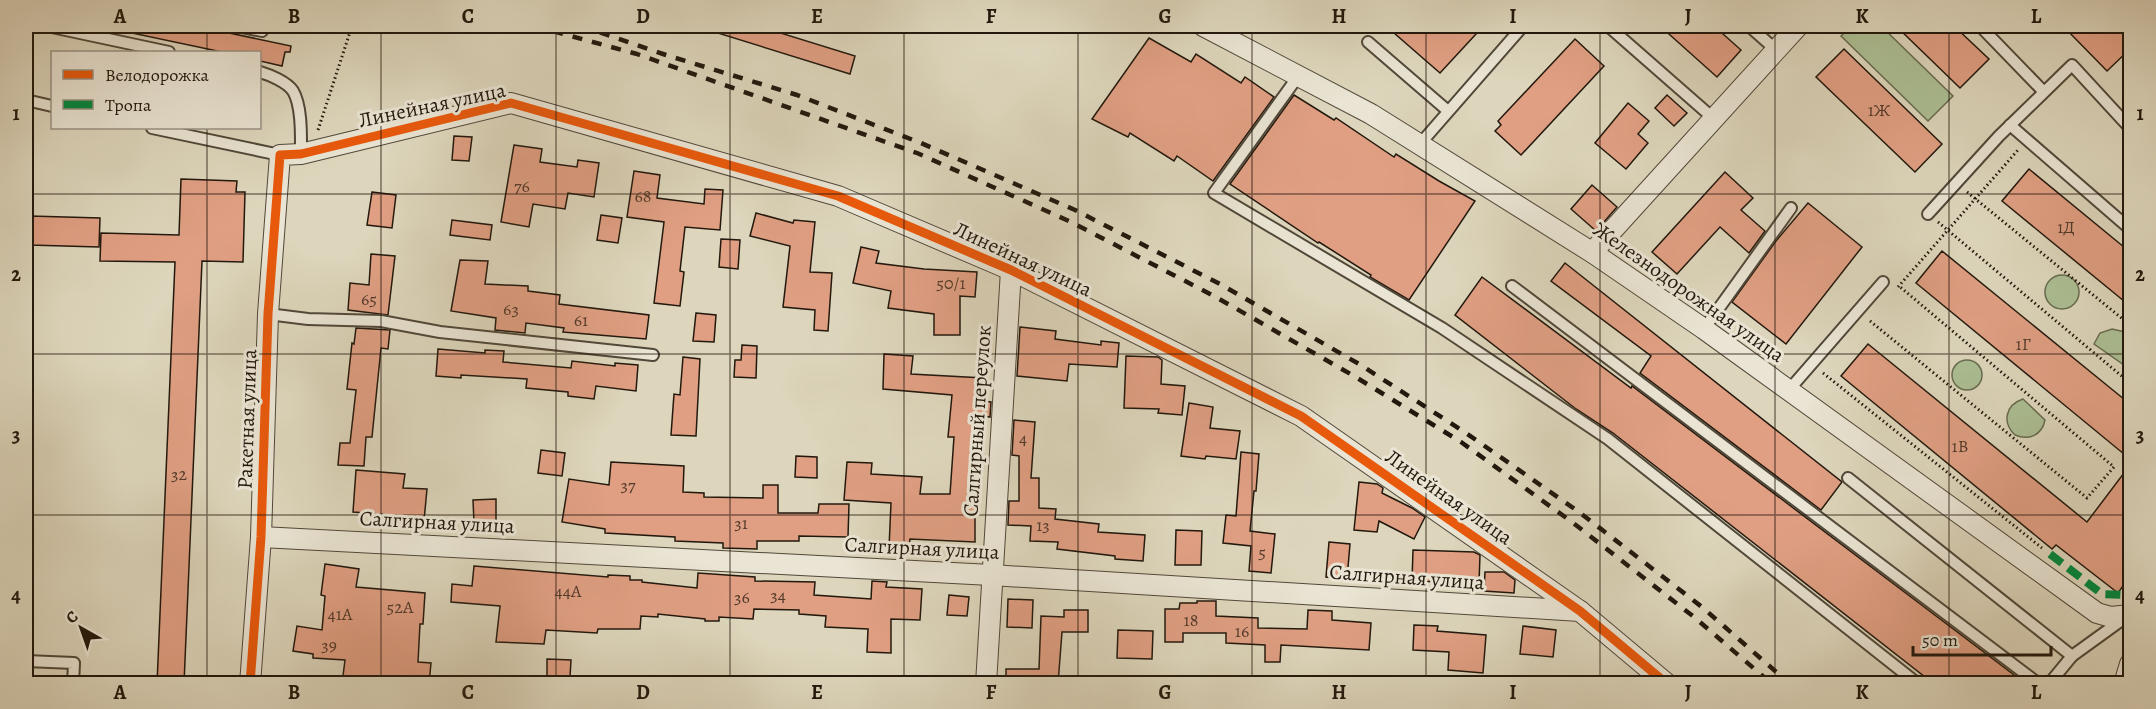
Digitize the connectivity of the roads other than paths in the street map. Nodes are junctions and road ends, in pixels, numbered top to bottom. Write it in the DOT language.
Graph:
graph roads {
  1 [pos="46,26"];
  2 [pos="236,26"];
  3 [pos="1523,26"];
  4 [pos="1608,26"];
  5 [pos="1749,26"];
  6 [pos="1798,26"];
  7 [pos="1980,26"];
  8 [pos="1210,27"];
  9 [pos="262,31"];
  10 [pos="1368,42"];
  11 [pos="1775,49"];
  12 [pos="165,51"];
  13 [pos="261,72"];
  14 [pos="1299,75"];
  15 [pos="2043,92"];
  16 [pos="26,100"];
  17 [pos="51,106"];
  18 [pos="1448,111"];
  19 [pos="1713,118"];
  20 [pos="2010,125"];
  21 [pos="2130,128"];
  22 [pos="157,129"];
  23 [pos="1420,144"];
  24 [pos="301,149"];
  25 [pos="280,155"];
  26 [pos="1791,208"];
  27 [pos="1928,214"];
  28 [pos="2130,229"];
  29 [pos="1593,253"];
  30 [pos="1011,270"];
  31 [pos="1883,282"];
  32 [pos="1512,286"];
  33 [pos="268,314"];
  34 [pos="1704,329"];
  35 [pos="652,355"];
  36 [pos="1794,395"];
  37 [pos="1848,478"];
  38 [pos="261,537"];
  39 [pos="991,575"];
  40 [pos="1581,611"];
  41 [pos="2129,621"];
  42 [pos="2072,656"];
  43 [pos="26,661"];
  44 [pos="2130,664"];
  45 [pos="73,684"];
  46 [pos="250,684"];
  47 [pos="986,684"];
  48 [pos="1667,684"];
  49 [pos="1918,684"];
  50 [pos="2040,684"];
  51 [pos="2049,684"];
  52 [pos="2124,684"];
  1 -- 12 [label="lane"];
  2 -- 9 [label="lane"];
  3 -- 18 [label="lane"];
  4 -- 19 [label="lane"];
  5 -- 11 [label="lane"];
  6 -- 11 [label="street"];
  7 -- 15 [label="lane"];
  8 -- 14 [label="street, Железнодорожная улица"];
  10 -- 18 [label="lane"];
  11 -- 19 [label="street"];
  13 -- 24 [label="lane"];
  14 -- 23 [label="street, Железнодорожная улица"];
  14 -- 49 [label="lane"];
  15 -- 20 [label="lane"];
  15 -- 21 [label="lane"];
  16 -- 17 [label="lane"];
  18 -- 23 [label="lane"];
  19 -- 29 [label="street"];
  20 -- 27 [label="lane"];
  20 -- 28 [label="lane"];
  22 -- 25 [label="lane"];
  23 -- 29 [label="street, Железнодорожная улица"];
  24 -- 25 [label="street, Линейная улица"];
  24 -- 30 [label="street, Линейная улица"];
  25 -- 33 [label="street, Ракетная улица"];
  26 -- 34 [label="lane"];
  29 -- 34 [label="street, Железнодорожная улица"];
  30 -- 39 [label="street, Салгирный переулок"];
  30 -- 40 [label="street, Линейная улица"];
  31 -- 36 [label="lane"];
  32 -- 50 [label="lane"];
  33 -- 35 [label="lane"];
  33 -- 38 [label="street, Ракетная улица"];
  34 -- 36 [label="street, Железнодорожная улица"];
  36 -- 41 [label="street, Железнодорожная улица"];
  37 -- 42 [label="lane"];
  38 -- 39 [label="street, Салгирная улица"];
  38 -- 46 [label="street, Ракетная улица"];
  39 -- 40 [label="street, Салгирная улица"];
  39 -- 47 [label="street, Салгирный переулок"];
  40 -- 48 [label="street, Линейная улица"];
  41 -- 42 [label="lane"];
  42 -- 51 [label="lane"];
  43 -- 45 [label="lane"];
  44 -- 52 [label="street"];
}
